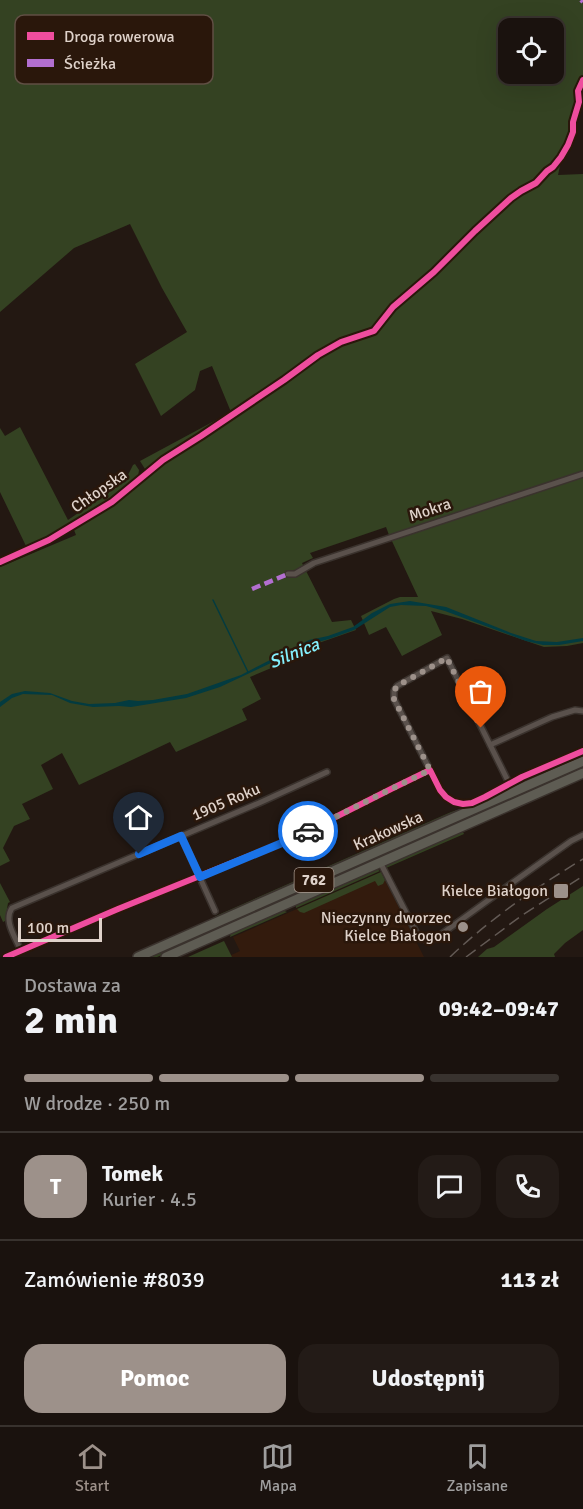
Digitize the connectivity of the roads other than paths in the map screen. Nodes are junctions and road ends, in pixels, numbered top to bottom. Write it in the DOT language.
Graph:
graph roads {
  1 [pos="207,432"];
  2 [pos="583,474"];
  3 [pos="0,562"];
  4 [pos="288,574"];
  5 [pos="583,711"];
  6 [pos="490,745"];
  7 [pos="583,761"];
  8 [pos="327,772"];
  9 [pos="583,773"];
  10 [pos="507,779"];
  11 [pos="583,835"];
  12 [pos="181,836"];
  13 [pos="380,862"];
  14 [pos="200,877"];
  15 [pos="215,911"];
  16 [pos="21,951"];
  17 [pos="6,957"];
  18 [pos="138,957"];
  19 [pos="166,957"];
  1 -- 3 [label="street, Chłopska"];
  2 -- 4 [label="street, Mokra"];
  5 -- 6 [label="street"];
  6 -- 10 [label="street"];
  6 -- 14 [label="street"];
  7 -- 18 [label="main road, Krakowska / 762"];
  8 -- 12 [label="street, 1905 Roku"];
  9 -- 13 [label="main road, Krakowska / 762"];
  11 -- 13 [label="street, Krakowska"];
  12 -- 14 [label="street"];
  12 -- 16 [label="street, 1905 Roku"];
  13 -- 19 [label="main road, Krakowska / 762"];
  14 -- 15 [label="street"];
  14 -- 16 [label="street"];
  16 -- 17 [label="street"];
}
